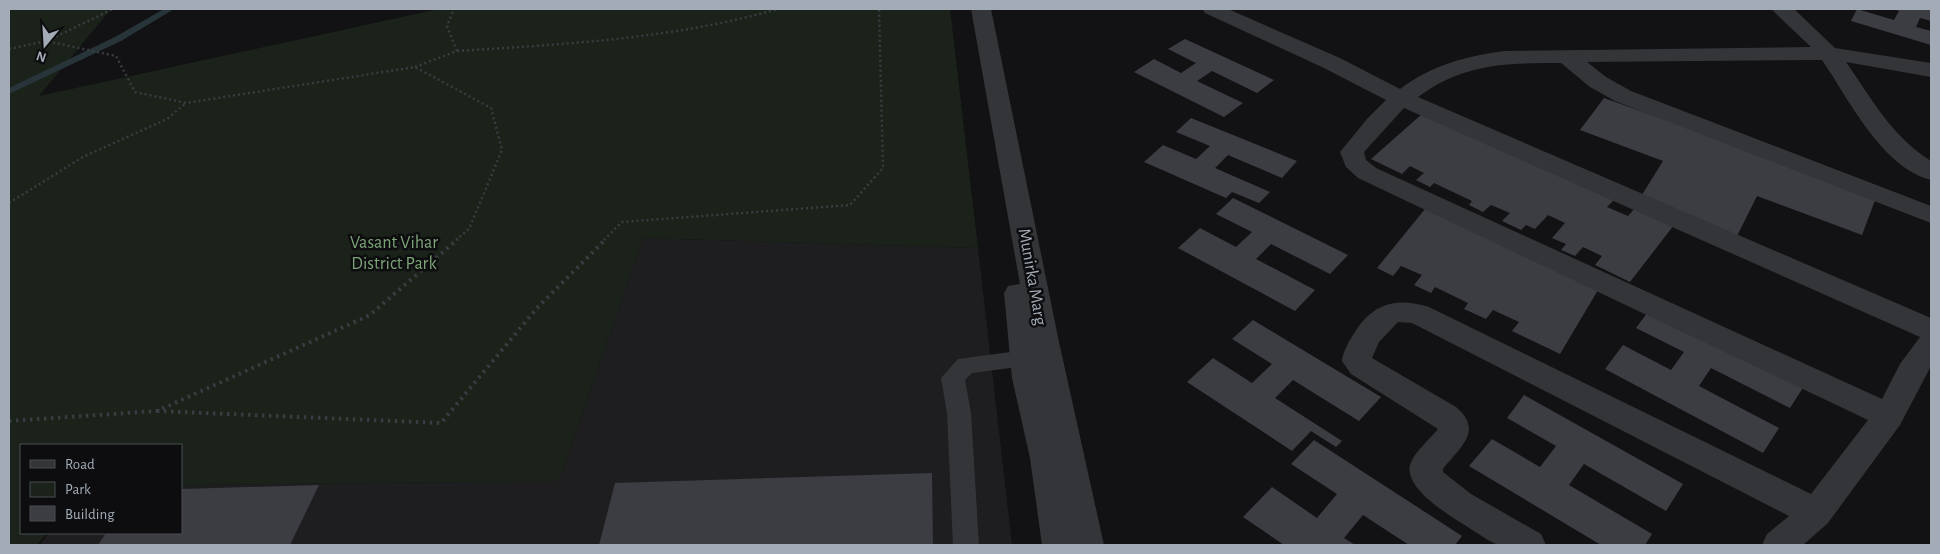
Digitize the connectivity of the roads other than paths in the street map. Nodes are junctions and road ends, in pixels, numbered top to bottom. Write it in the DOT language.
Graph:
graph roads {
  1 [pos="964,9"];
  2 [pos="981,9"];
  3 [pos="1212,9"];
  4 [pos="1781,9"];
  5 [pos="1828,53"];
  6 [pos="1566,56"];
  7 [pos="1931,70"];
  8 [pos="1400,98"];
  9 [pos="1931,172"];
  10 [pos="1931,215"];
  11 [pos="1931,330"];
  12 [pos="1931,344"];
  13 [pos="1025,360"];
  14 [pos="1921,377"];
  15 [pos="1889,416"];
  16 [pos="1816,513"];
  17 [pos="966,545"];
  18 [pos="1058,545"];
  19 [pos="1087,545"];
  20 [pos="1529,545"];
  21 [pos="1780,545"];
  1 -- 13 [label="street, Munirka Marg"];
  2 -- 19 [label="street, Munirka Marg"];
  3 -- 8 [label="street"];
  4 -- 5 [label="street"];
  5 -- 6 [label="street"];
  5 -- 7 [label="street"];
  5 -- 9 [label="street"];
  6 -- 8 [label="street"];
  6 -- 10 [label="street"];
  8 -- 11 [label="street"];
  8 -- 15 [label="street"];
  12 -- 14 [label="street"];
  13 -- 17 [label="lane"];
  13 -- 18 [label="street, Munirka Marg"];
  14 -- 15 [label="street"];
  15 -- 16 [label="street"];
  16 -- 20 [label="street"];
  16 -- 21 [label="street"];
}
